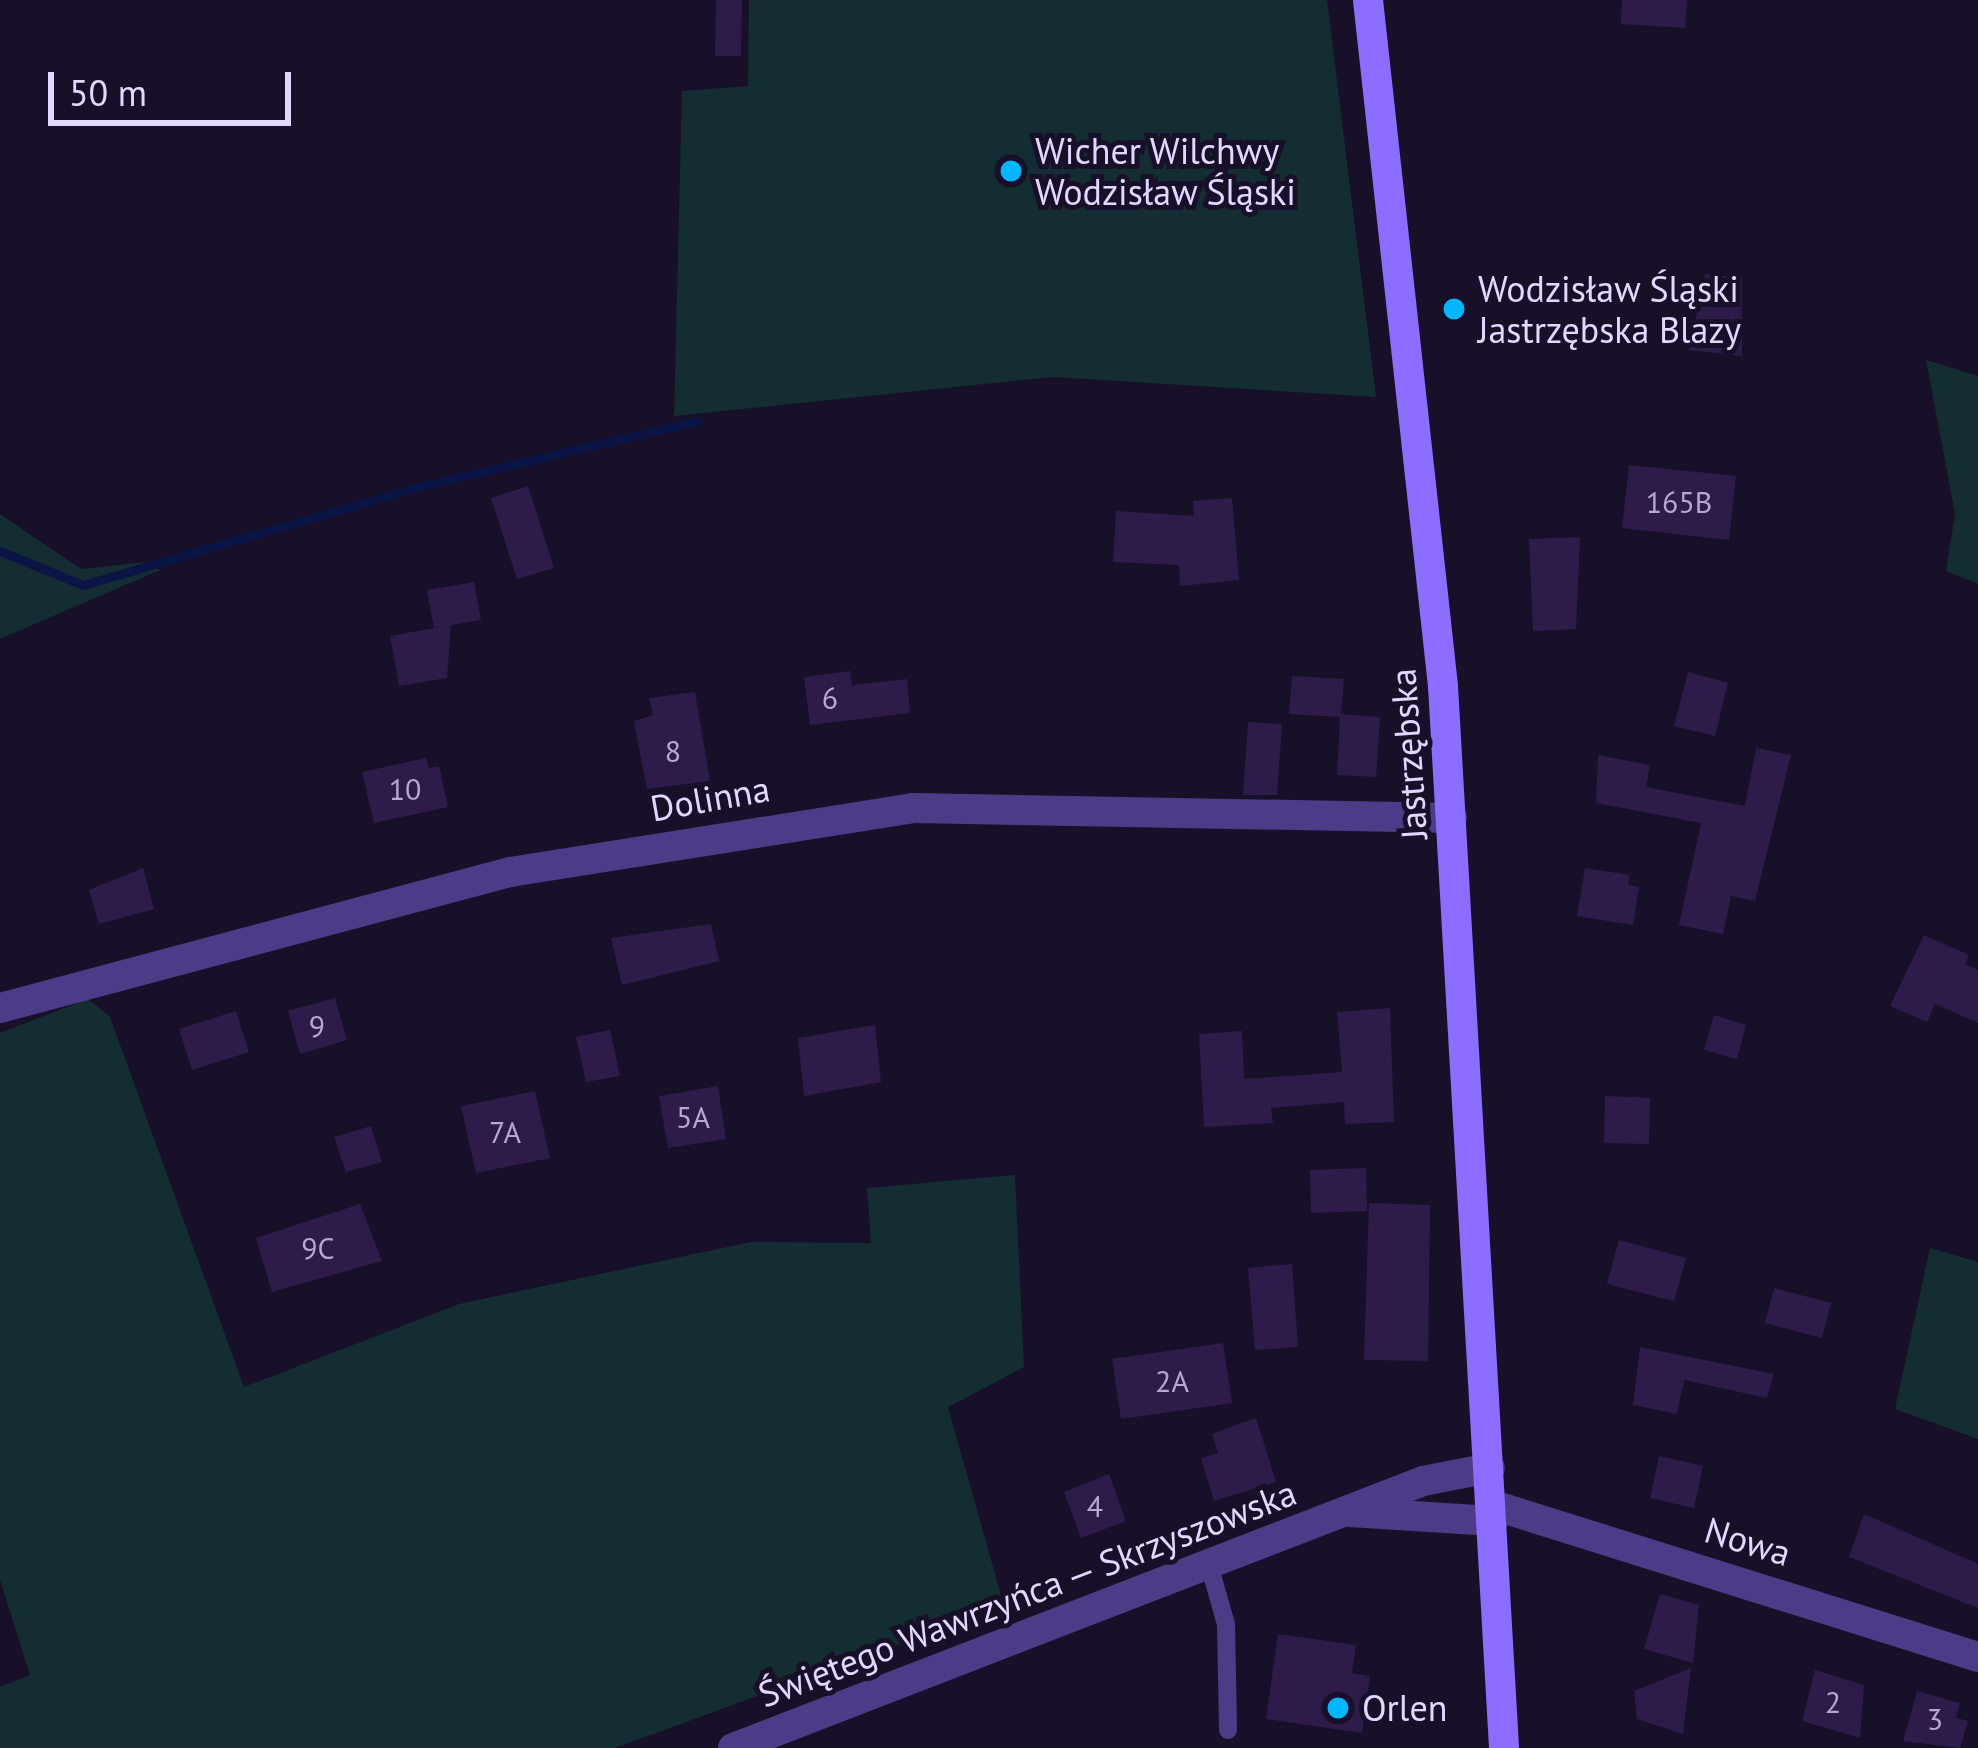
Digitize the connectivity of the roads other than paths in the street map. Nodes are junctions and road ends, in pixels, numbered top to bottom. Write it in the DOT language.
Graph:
graph roads {
  1 [pos="1368,0"];
  2 [pos="1452,818"];
  3 [pos="0,1008"];
  4 [pos="1490,1468"];
  5 [pos="1350,1512"];
  6 [pos="1493,1513"];
  7 [pos="1208,1561"];
  8 [pos="1978,1657"];
  9 [pos="1228,1730"];
  10 [pos="733,1748"];
  11 [pos="1504,1748"];
  1 -- 2 [label="main road, Jastrzębska"];
  2 -- 3 [label="street, Dolinna"];
  2 -- 4 [label="main road, Jastrzębska"];
  4 -- 5 [label="street, Świętego Wawrzyńca — Skrzyszowska"];
  4 -- 6 [label="main road, Jastrzębska"];
  5 -- 6 [label="street, Nowa"];
  5 -- 7 [label="street, Świętego Wawrzyńca — Skrzyszowska"];
  6 -- 8 [label="street, Nowa"];
  6 -- 11 [label="main road, Jastrzębska"];
  7 -- 9 [label="lane"];
  7 -- 10 [label="street, Świętego Wawrzyńca — Skrzyszowska"];
}
